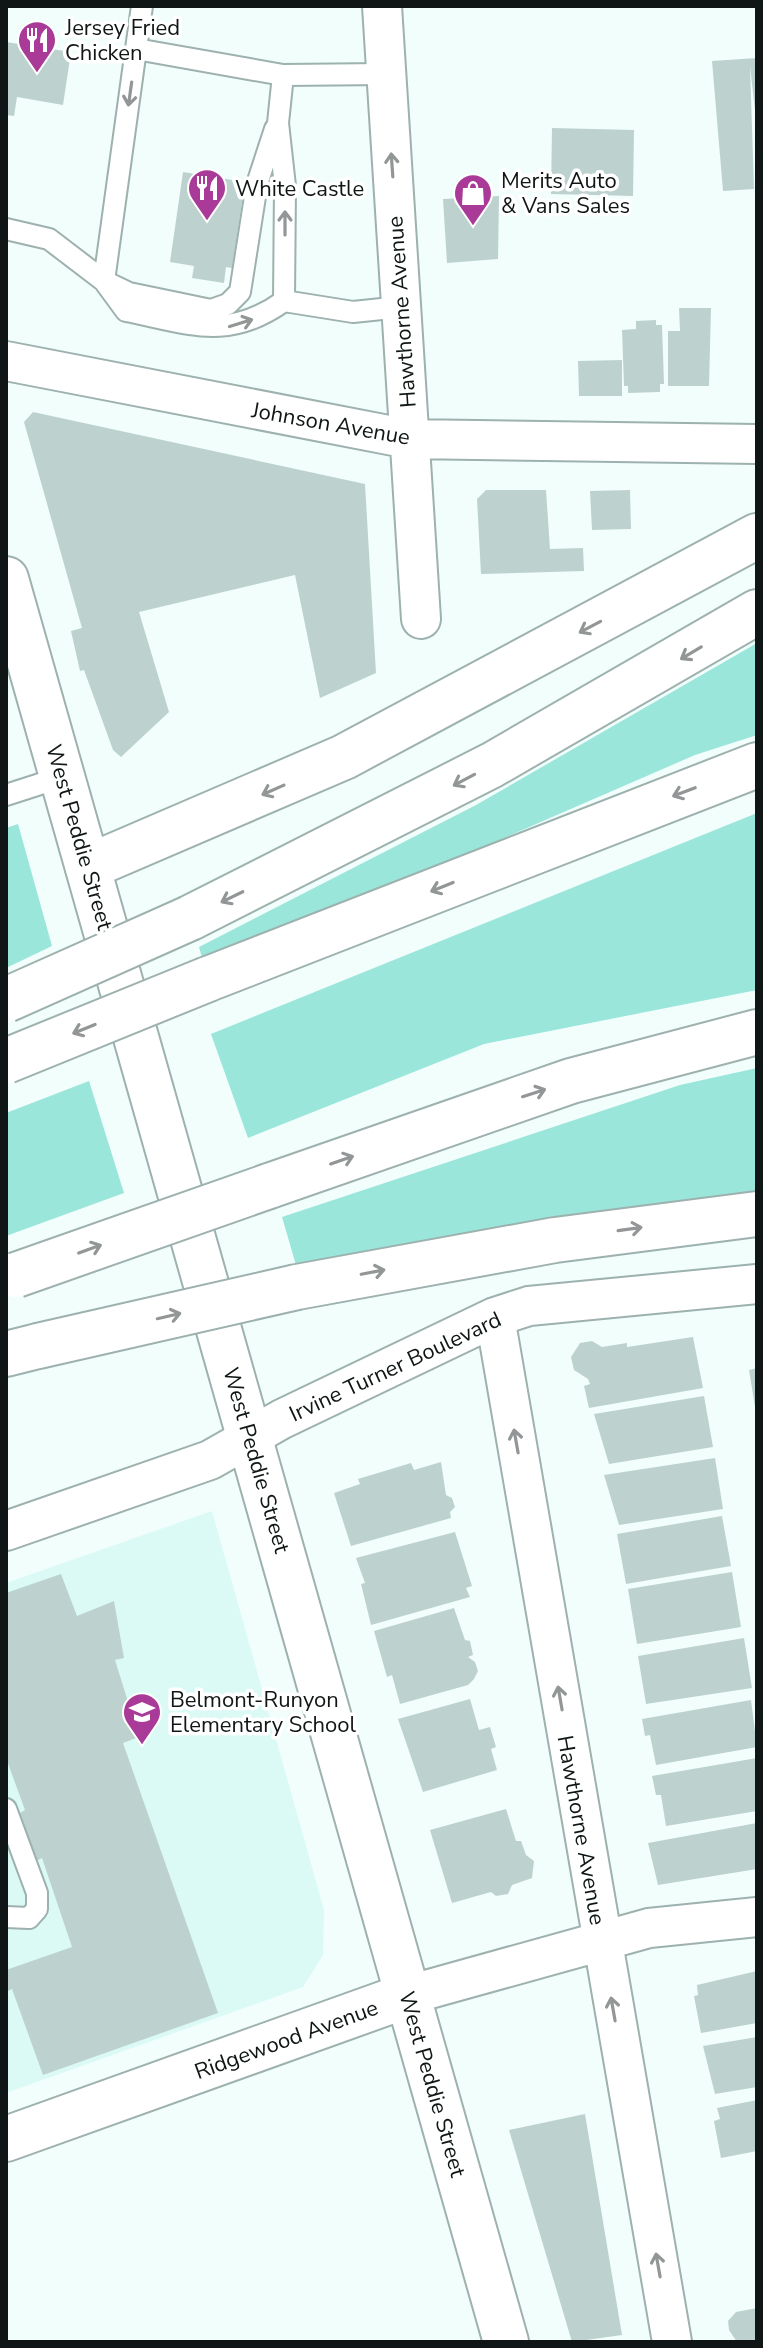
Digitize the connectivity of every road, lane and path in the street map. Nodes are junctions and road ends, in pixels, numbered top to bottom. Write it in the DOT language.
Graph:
graph roads {
  1 [pos="142,6"];
  2 [pos="382,6"];
  3 [pos="136,49"];
  4 [pos="386,74"];
  5 [pos="283,75"];
  6 [pos="278,123"];
  7 [pos="6,229"];
  8 [pos="104,281"];
  9 [pos="284,301"];
  10 [pos="401,307"];
  11 [pos="6,361"];
  12 [pos="409,439"];
  13 [pos="757,444"];
  14 [pos="757,536"];
  15 [pos="6,579"];
  16 [pos="757,612"];
  17 [pos="421,619"];
  18 [pos="757,765"];
  19 [pos="62,777"];
  20 [pos="6,795"];
  21 [pos="88,867"];
  22 [pos="6,1000"];
  23 [pos="757,1032"];
  24 [pos="6,1061"];
  25 [pos="757,1214"];
  26 [pos="11,1277"];
  27 [pos="757,1284"];
  28 [pos="495,1317"];
  29 [pos="22,1350"];
  30 [pos="250,1437"];
  31 [pos="6,1531"];
  32 [pos="6,1809"];
  33 [pos="6,1917"];
  34 [pos="757,1917"];
  35 [pos="601,1940"];
  36 [pos="408,1995"];
  37 [pos="6,2139"];
  38 [pos="506,2342"];
  39 [pos="672,2342"];
  1 -- 3 [label="lane"];
  2 -- 4 [label="street, Hawthorne Avenue"];
  3 -- 5 [label="lane"];
  3 -- 8 [label="lane, one-way"];
  4 -- 5 [label="lane"];
  10 -- 4 [label="street, Hawthorne Avenue, one-way"];
  5 -- 6 [label="lane"];
  6 -- 8 [label="lane"];
  9 -- 6 [label="lane, one-way"];
  7 -- 8 [label="lane"];
  8 -- 9 [label="lane, one-way"];
  9 -- 10 [label="lane"];
  10 -- 12 [label="street, Hawthorne Avenue"];
  11 -- 12 [label="street, Johnson Avenue"];
  12 -- 13 [label="street, Johnson Avenue"];
  12 -- 17 [label="street, Hawthorne Avenue"];
  14 -- 21 [label="main road, one-way"];
  15 -- 19 [label="main road, West Peddie Street"];
  16 -- 22 [label="main road, one-way, bridge"];
  18 -- 24 [label="main road, one-way, bridge"];
  19 -- 20 [label="lane"];
  19 -- 21 [label="main road, West Peddie Street"];
  21 -- 30 [label="main road, West Peddie Street"];
  26 -- 23 [label="main road, one-way, bridge"];
  29 -- 25 [label="main road, one-way, bridge"];
  27 -- 28 [label="street, Irvine Turner Boulevard"];
  28 -- 30 [label="street, Irvine Turner Boulevard"];
  35 -- 28 [label="street, Hawthorne Avenue, one-way"];
  30 -- 31 [label="street, Irvine Turner Boulevard"];
  30 -- 36 [label="main road, West Peddie Street"];
  32 -- 33 [label="lane"];
  34 -- 35 [label="street, Ridgewood Avenue"];
  35 -- 36 [label="street, Ridgewood Avenue"];
  39 -- 35 [label="street, Hawthorne Avenue, one-way"];
  36 -- 37 [label="main road, Ridgewood Avenue"];
  36 -- 38 [label="main road, West Peddie Street"];
}
